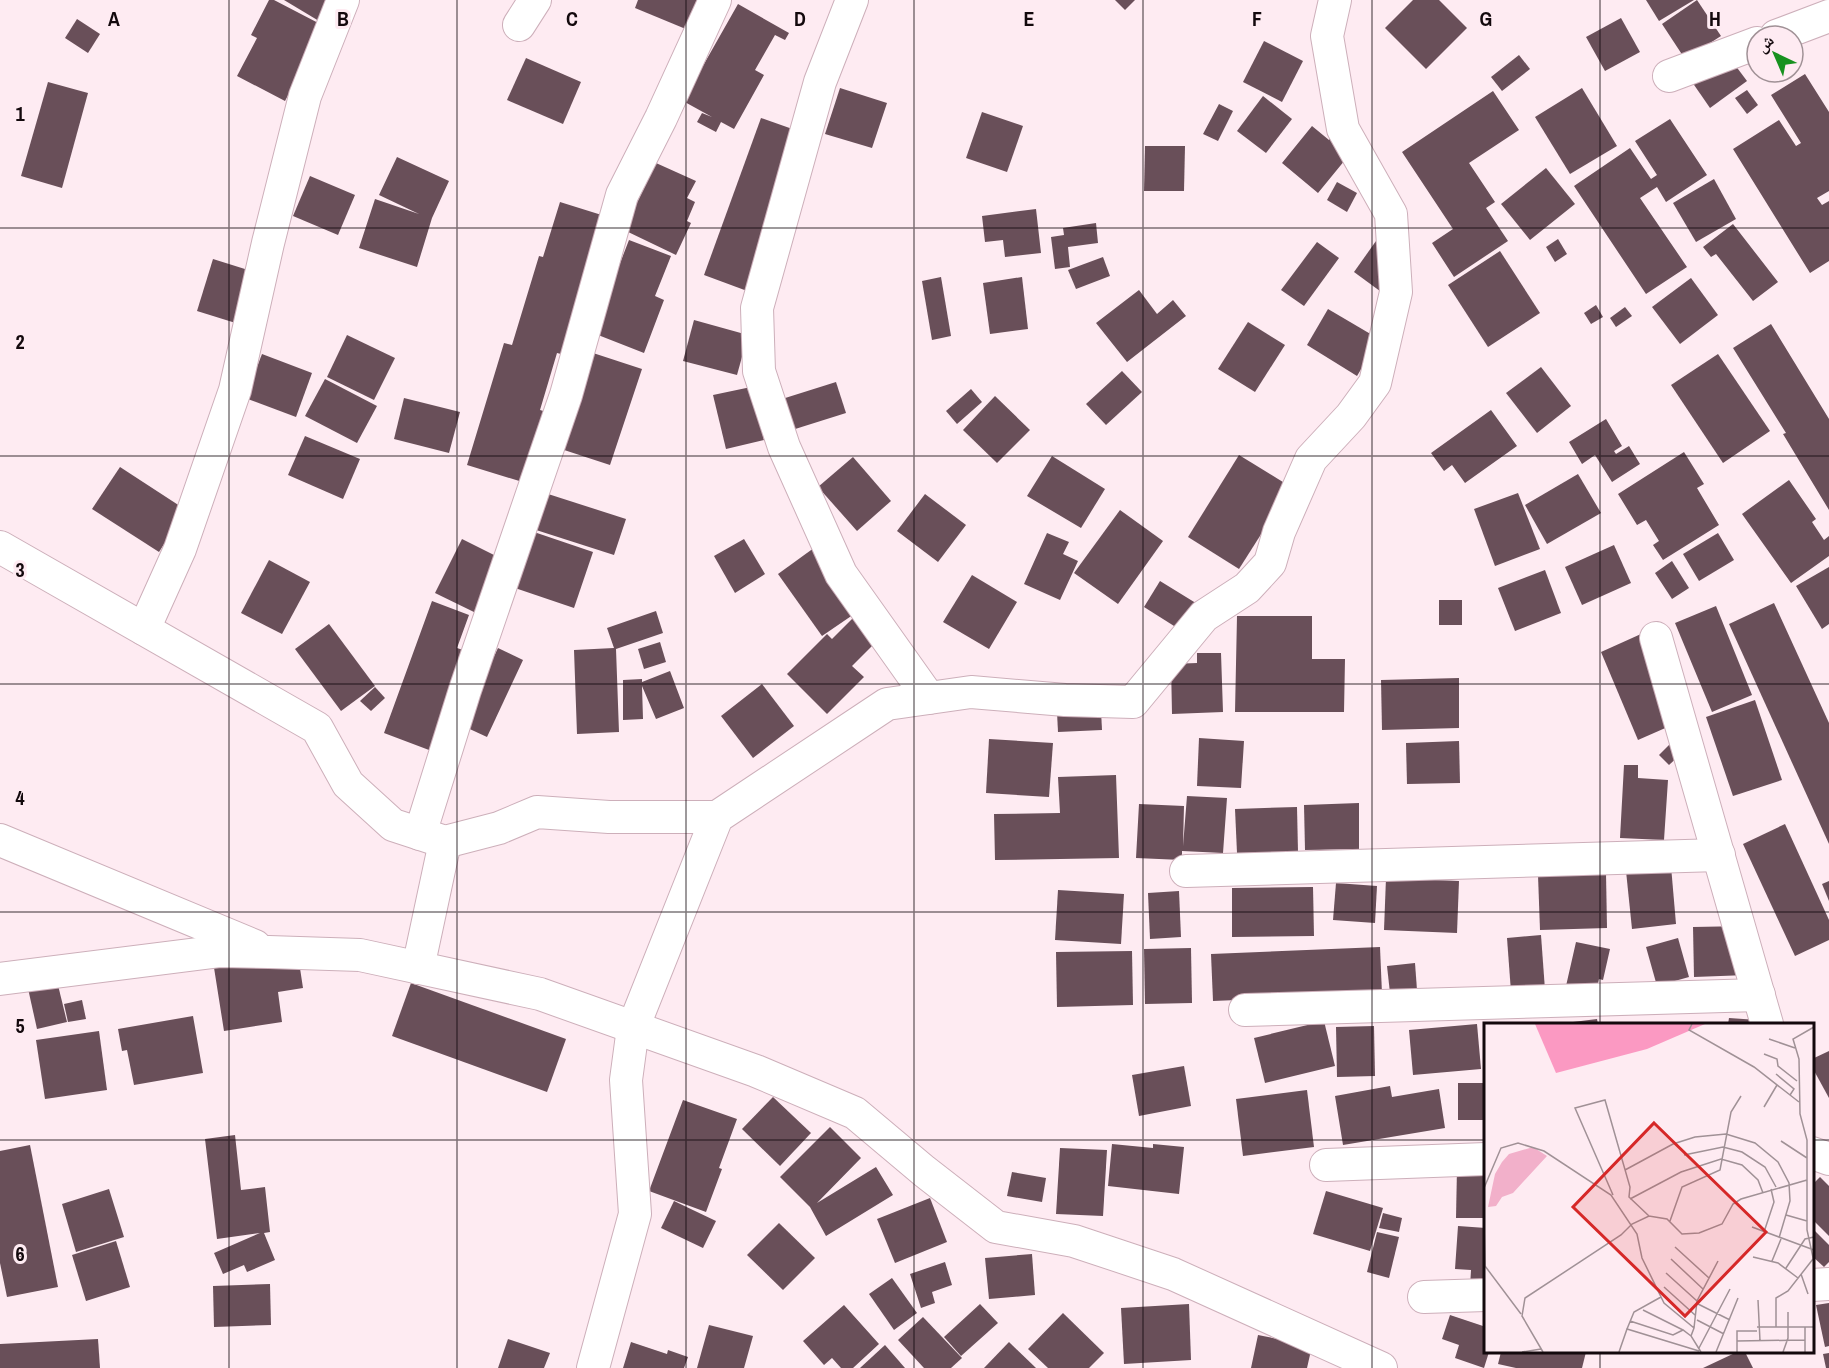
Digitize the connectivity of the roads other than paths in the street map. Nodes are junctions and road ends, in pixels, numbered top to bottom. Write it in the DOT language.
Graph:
graph roads {
  1 [pos="343,0"];
  2 [pos="715,0"];
  3 [pos="852,0"];
  4 [pos="1335,0"];
  5 [pos="1815,13"];
  6 [pos="1796,24"];
  7 [pos="1745,48"];
  8 [pos="1669,76"];
  9 [pos="0,547"];
  10 [pos="144,629"];
  11 [pos="1656,638"];
  12 [pos="929,698"];
  13 [pos="717,817"];
  14 [pos="432,838"];
  15 [pos="0,840"];
  16 [pos="1719,855"];
  17 [pos="1186,871"];
  18 [pos="269,952"];
  19 [pos="418,968"];
  20 [pos="0,979"];
  21 [pos="1245,1010"];
  22 [pos="1763,1010"];
  23 [pos="633,1028"];
  24 [pos="1814,1154"];
  25 [pos="1484,1159"];
  26 [pos="1829,1160"];
  27 [pos="1326,1165"];
  28 [pos="1829,1284"];
  29 [pos="1814,1285"];
  30 [pos="1484,1295"];
  31 [pos="1424,1297"];
  32 [pos="593,1368"];
  33 [pos="1381,1368"];
  1 -- 10 [label="street"];
  2 -- 14 [label="street"];
  3 -- 12 [label="street"];
  4 -- 12 [label="street"];
  5 -- 6 [label="street"];
  7 -- 8 [label="street"];
  9 -- 10 [label="street"];
  10 -- 14 [label="street"];
  11 -- 16 [label="street"];
  12 -- 13 [label="street"];
  13 -- 14 [label="street"];
  13 -- 23 [label="street"];
  14 -- 19 [label="street"];
  15 -- 18 [label="street"];
  16 -- 17 [label="street"];
  16 -- 22 [label="street"];
  18 -- 19 [label="street"];
  18 -- 20 [label="street"];
  19 -- 23 [label="street"];
  21 -- 22 [label="street"];
  23 -- 32 [label="street"];
  23 -- 33 [label="street"];
  24 -- 26 [label="street"];
  25 -- 27 [label="street"];
  28 -- 29 [label="street"];
  30 -- 31 [label="street"];
}
